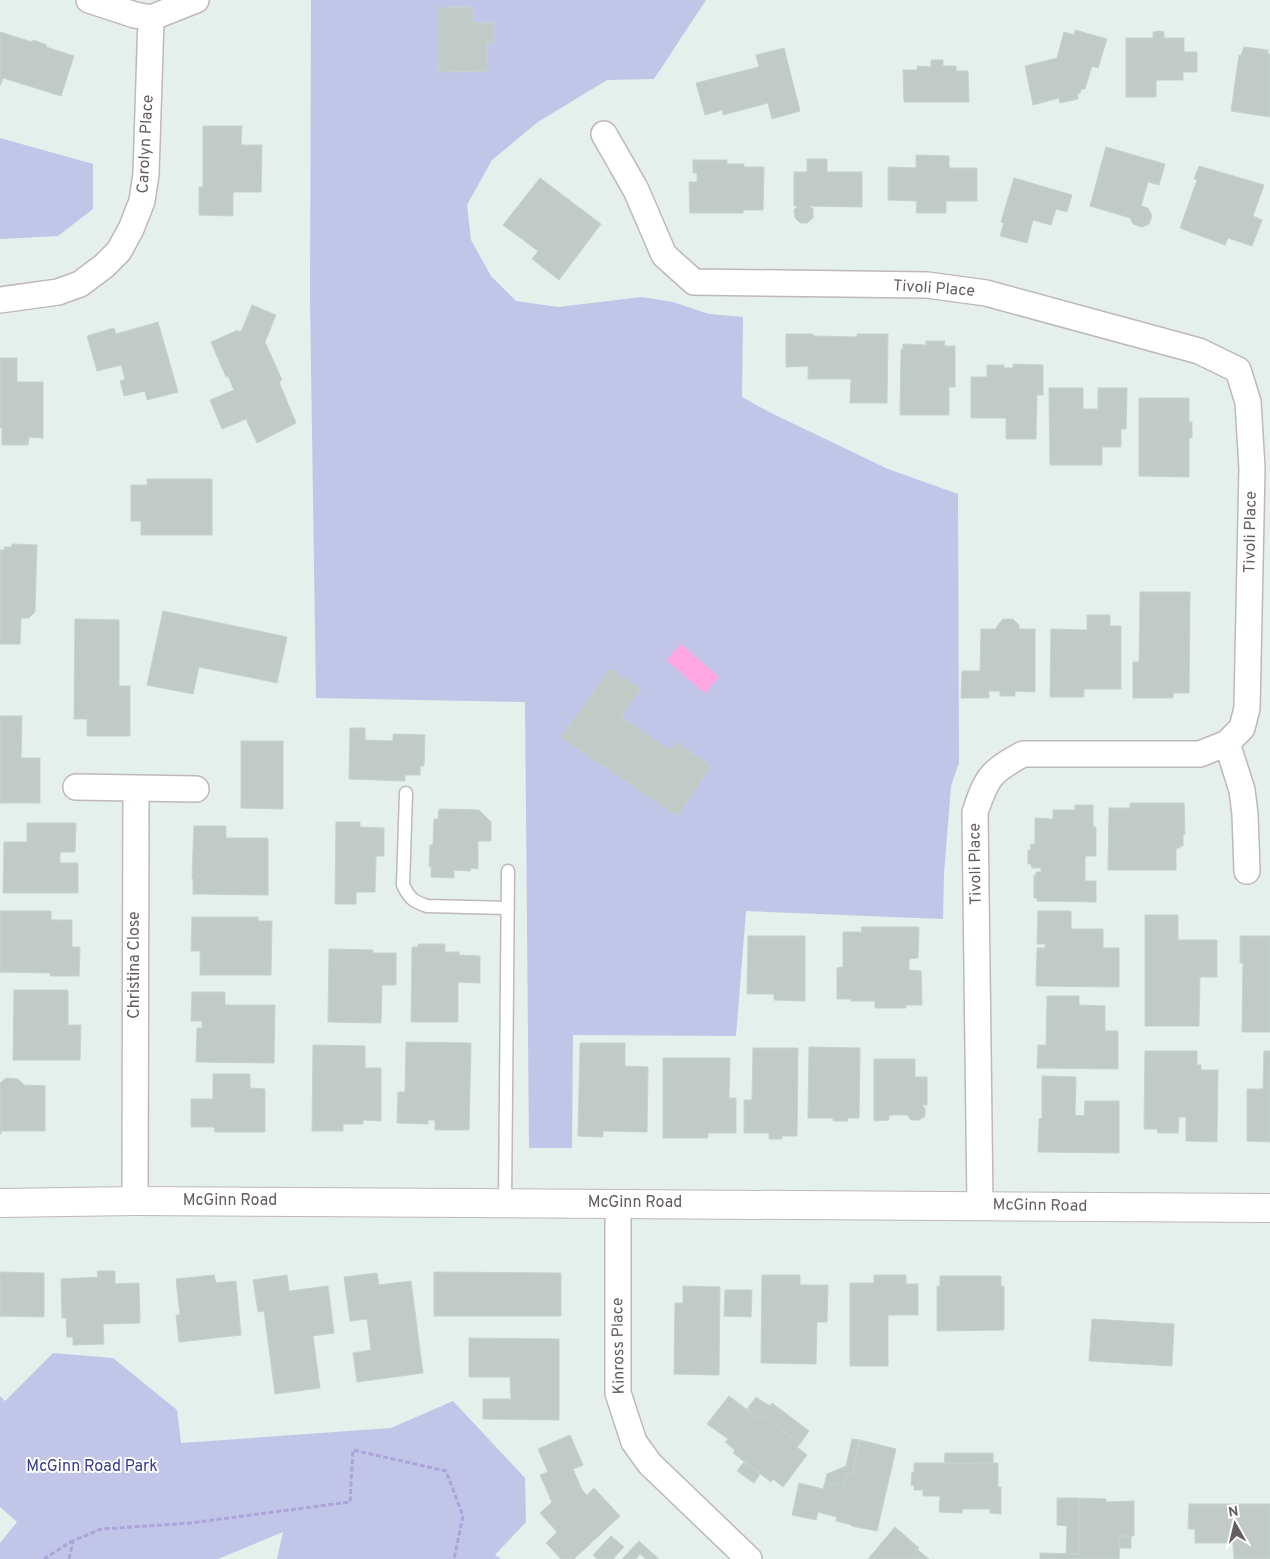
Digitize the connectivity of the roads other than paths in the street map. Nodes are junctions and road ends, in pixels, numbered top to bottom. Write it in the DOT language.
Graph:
graph roads {
  1 [pos="89,0"];
  2 [pos="196,0"];
  3 [pos="151,18"];
  4 [pos="604,134"];
  5 [pos="0,300"];
  6 [pos="1227,743"];
  7 [pos="76,787"];
  8 [pos="136,788"];
  9 [pos="196,789"];
  10 [pos="406,793"];
  11 [pos="508,871"];
  12 [pos="1247,871"];
  13 [pos="508,908"];
  14 [pos="136,1201"];
  15 [pos="0,1203"];
  16 [pos="505,1203"];
  17 [pos="618,1203"];
  18 [pos="980,1205"];
  19 [pos="1270,1208"];
  20 [pos="749,1559"];
  1 -- 3 [label="street"];
  2 -- 3 [label="street"];
  3 -- 5 [label="street, Carolyn Place"];
  4 -- 6 [label="street, Tivoli Place"];
  6 -- 12 [label="street"];
  6 -- 18 [label="street, Tivoli Place"];
  7 -- 8 [label="street"];
  8 -- 9 [label="street"];
  8 -- 14 [label="street, Christina Close"];
  10 -- 13 [label="lane"];
  11 -- 13 [label="lane"];
  13 -- 16 [label="lane"];
  14 -- 15 [label="street, McGinn Road"];
  14 -- 16 [label="street, McGinn Road"];
  16 -- 17 [label="street, McGinn Road"];
  17 -- 18 [label="street, McGinn Road"];
  17 -- 20 [label="street, Kinross Place"];
  18 -- 19 [label="street, McGinn Road"];
}
